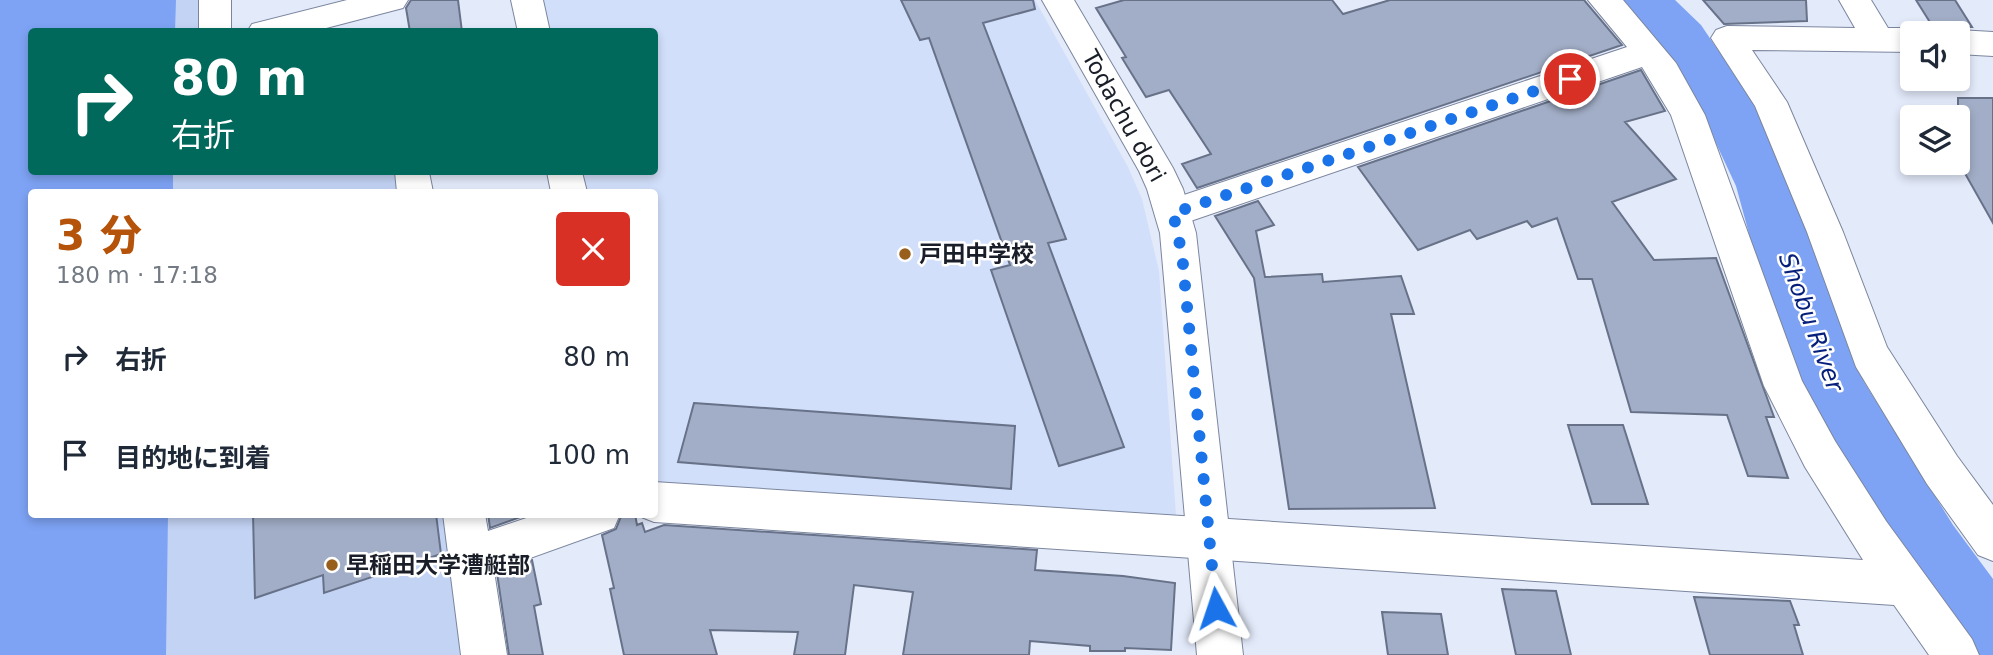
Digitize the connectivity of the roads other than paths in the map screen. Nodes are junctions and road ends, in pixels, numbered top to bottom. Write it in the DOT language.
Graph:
graph roads {
  1 [pos="215,0"];
  2 [pos="391,0"];
  3 [pos="527,0"];
  4 [pos="1058,0"];
  5 [pos="1604,0"];
  6 [pos="1855,0"];
  7 [pos="215,28"];
  8 [pos="280,28"];
  9 [pos="533,28"];
  10 [pos="1896,40"];
  11 [pos="1970,43"];
  12 [pos="1993,44"];
  13 [pos="1649,52"];
  14 [pos="1173,213"];
  15 [pos="658,502"];
  16 [pos="465,518"];
  17 [pos="587,518"];
  18 [pos="1209,538"];
  19 [pos="1993,540"];
  20 [pos="471,558"];
  21 [pos="1905,584"];
  22 [pos="484,655"];
  23 [pos="1220,655"];
  24 [pos="1956,655"];
  1 -- 7 [label="street"];
  2 -- 8 [label="street"];
  3 -- 9 [label="street"];
  4 -- 14 [label="street, Todachu dori"];
  5 -- 13 [label="street"];
  6 -- 10 [label="street"];
  10 -- 19 [label="street"];
  11 -- 12 [label="street"];
  13 -- 14 [label="street"];
  13 -- 21 [label="street"];
  14 -- 18 [label="street, Todachu dori"];
  15 -- 18 [label="street"];
  16 -- 20 [label="street"];
  17 -- 20 [label="street"];
  18 -- 21 [label="street"];
  18 -- 23 [label="street, Todachu dori"];
  20 -- 22 [label="street"];
  21 -- 24 [label="street"];
}
